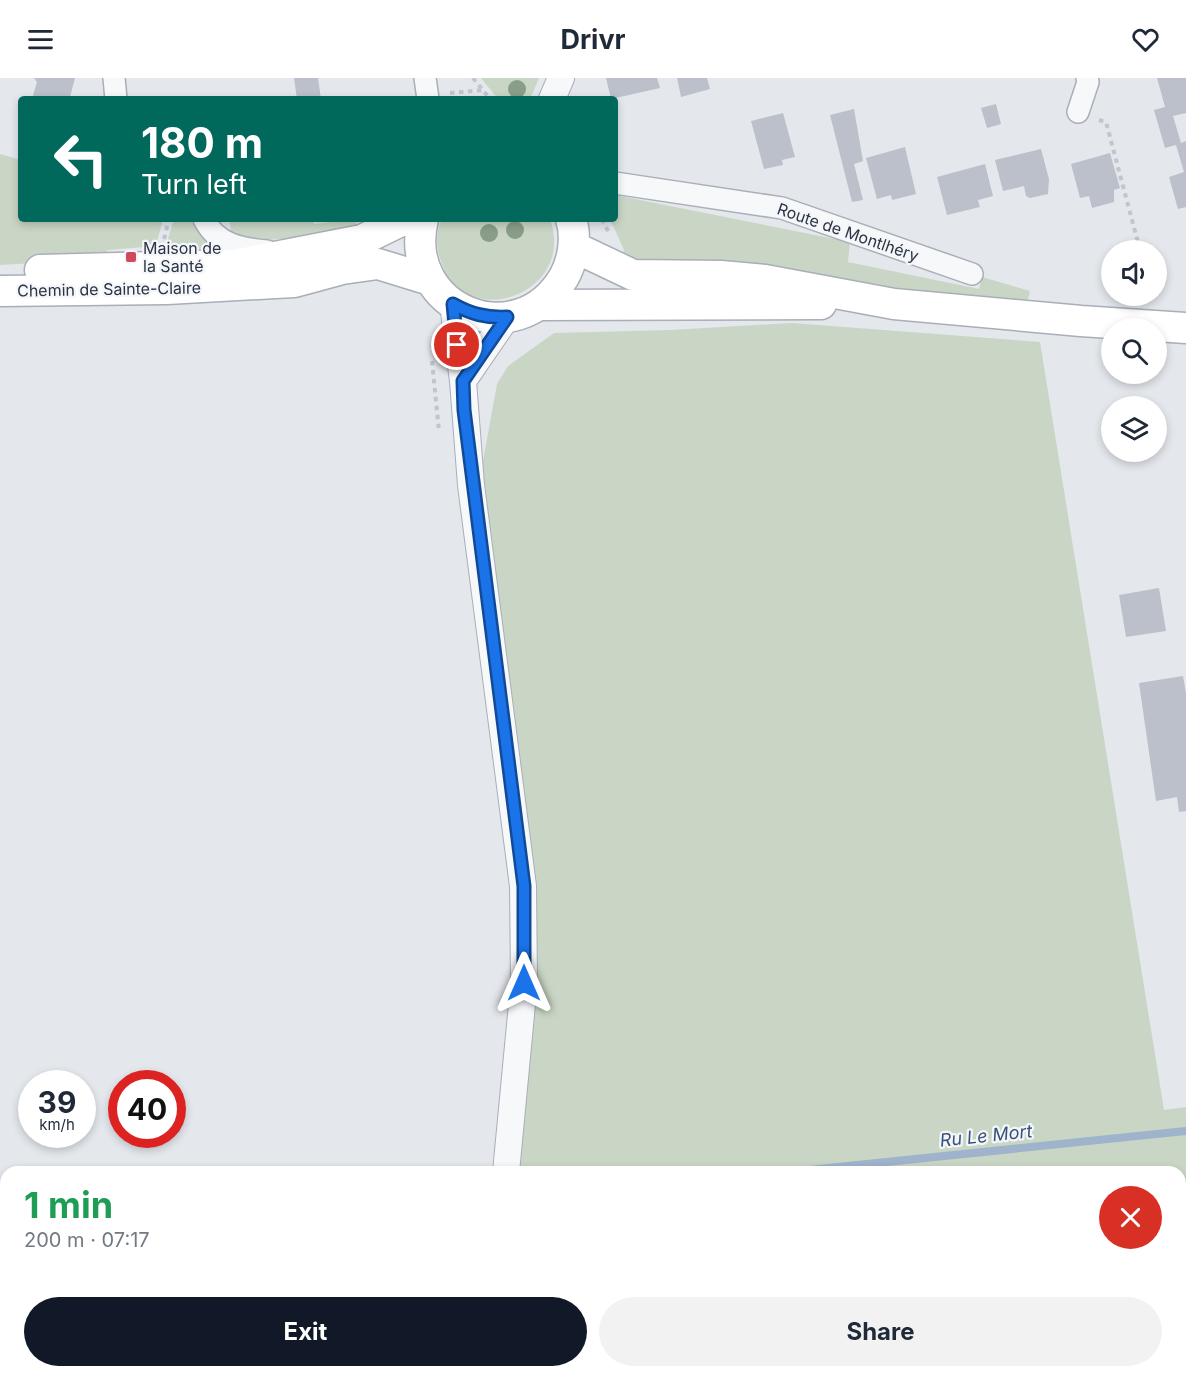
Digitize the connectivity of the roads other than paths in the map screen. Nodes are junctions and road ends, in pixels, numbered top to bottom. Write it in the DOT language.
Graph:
graph roads {
  1 [pos="114,78"];
  2 [pos="425,78"];
  3 [pos="561,78"];
  4 [pos="1087,78"];
  5 [pos="116,96"];
  6 [pos="437,96"];
  7 [pos="553,96"];
  8 [pos="1078,112"];
  9 [pos="618,183"];
  10 [pos="206,222"];
  11 [pos="399,222"];
  12 [pos="422,222"];
  13 [pos="572,233"];
  14 [pos="300,254"];
  15 [pos="0,273"];
  16 [pos="972,274"];
  17 [pos="430,280"];
  18 [pos="0,291"];
  19 [pos="453,304"];
  20 [pos="894,304"];
  21 [pos="539,305"];
  22 [pos="507,317"];
  23 [pos="1186,328"];
  24 [pos="463,381"];
  25 [pos="507,1166"];
  1 -- 5 [label="street"];
  2 -- 6 [label="street"];
  3 -- 7 [label="street"];
  4 -- 8 [label="street"];
  9 -- 16 [label="street, Route de Montlhéry"];
  10 -- 14 [label="street"];
  11 -- 14 [label="main road, Chemin de Sainte-Claire"];
  12 -- 17 [label="main road"];
  13 -- 20 [label="main road"];
  13 -- 21 [label="main road"];
  14 -- 15 [label="main road, Chemin de Sainte-Claire"];
  17 -- 18 [label="main road, Chemin de Sainte-Claire"];
  17 -- 19 [label="main road"];
  19 -- 22 [label="main road"];
  19 -- 24 [label="street"];
  20 -- 21 [label="main road"];
  20 -- 23 [label="main road"];
  21 -- 22 [label="main road"];
  22 -- 24 [label="street"];
  24 -- 25 [label="street"];
}
